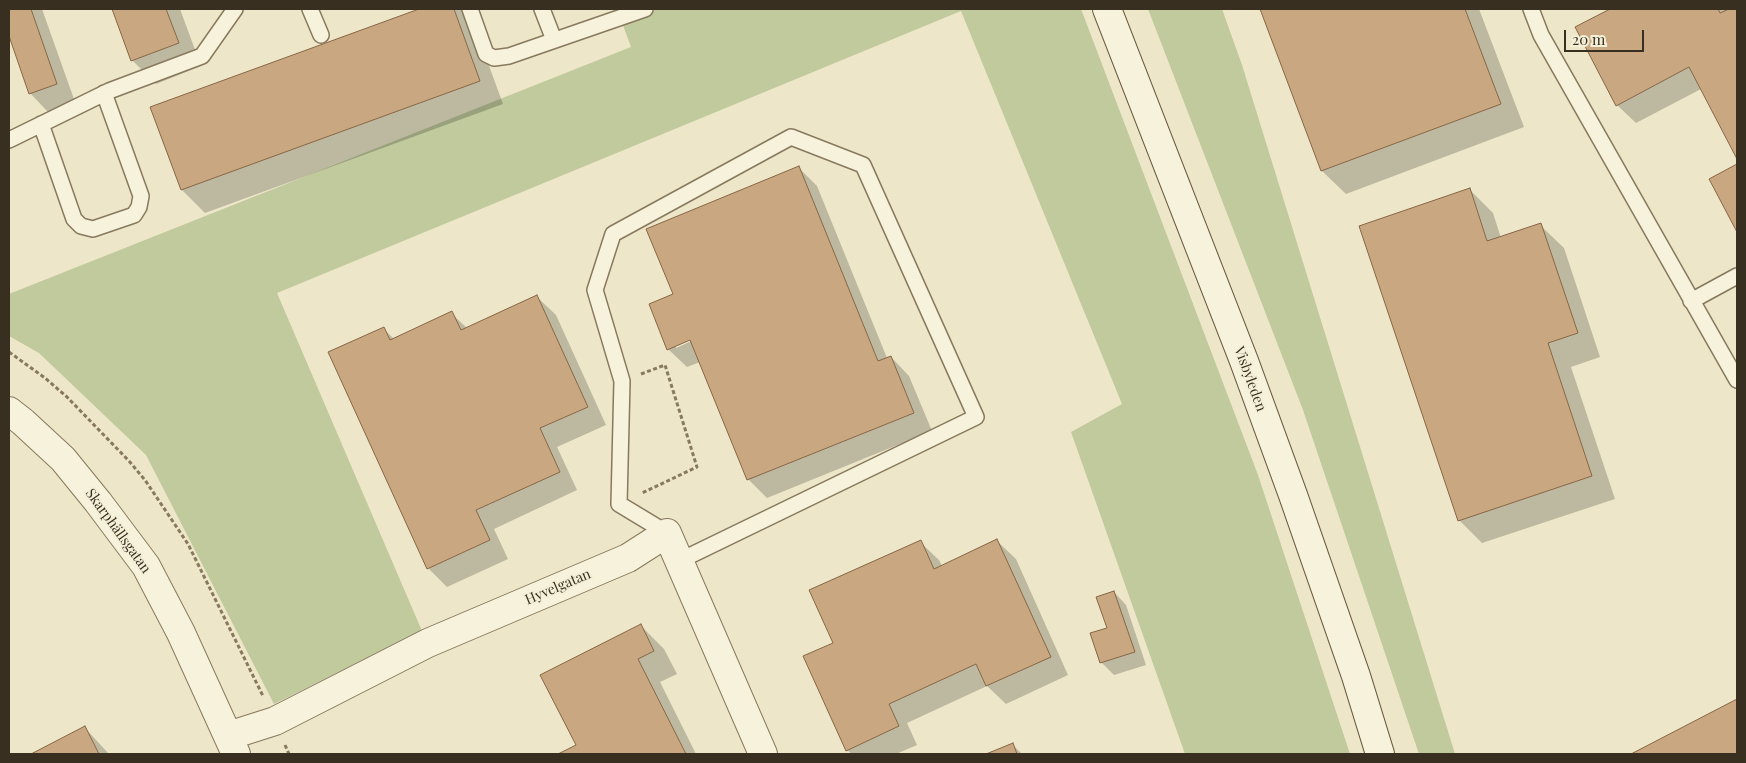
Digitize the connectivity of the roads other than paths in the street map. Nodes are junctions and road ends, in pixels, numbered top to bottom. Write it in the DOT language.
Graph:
graph roads {
  1 [pos="235,9"];
  2 [pos="310,9"];
  3 [pos="470,9"];
  4 [pos="542,9"];
  5 [pos="646,9"];
  6 [pos="1107,9"];
  7 [pos="1531,9"];
  8 [pos="616,14"];
  9 [pos="321,35"];
  10 [pos="554,40"];
  11 [pos="104,93"];
  12 [pos="41,124"];
  13 [pos="9,140"];
  14 [pos="1737,276"];
  15 [pos="1691,300"];
  16 [pos="1737,380"];
  17 [pos="9,411"];
  18 [pos="667,533"];
  19 [pos="679,561"];
  20 [pos="232,745"];
  21 [pos="763,754"];
  22 [pos="1380,754"];
  1 -- 11 [label="lane"];
  2 -- 9 [label="lane"];
  3 -- 10 [label="lane"];
  4 -- 10 [label="lane"];
  5 -- 8 [label="lane"];
  6 -- 22 [label="street, Visbyleden"];
  7 -- 15 [label="lane"];
  8 -- 10 [label="lane"];
  11 -- 12 [label="lane"];
  11 -- 12 [label="lane"];
  12 -- 13 [label="lane"];
  14 -- 15 [label="lane"];
  15 -- 16 [label="lane"];
  17 -- 20 [label="street, Skarphällsgatan"];
  18 -- 19 [label="street"];
  18 -- 19 [label="lane"];
  18 -- 20 [label="street, Hyvelgatan"];
  19 -- 21 [label="street"];
}
